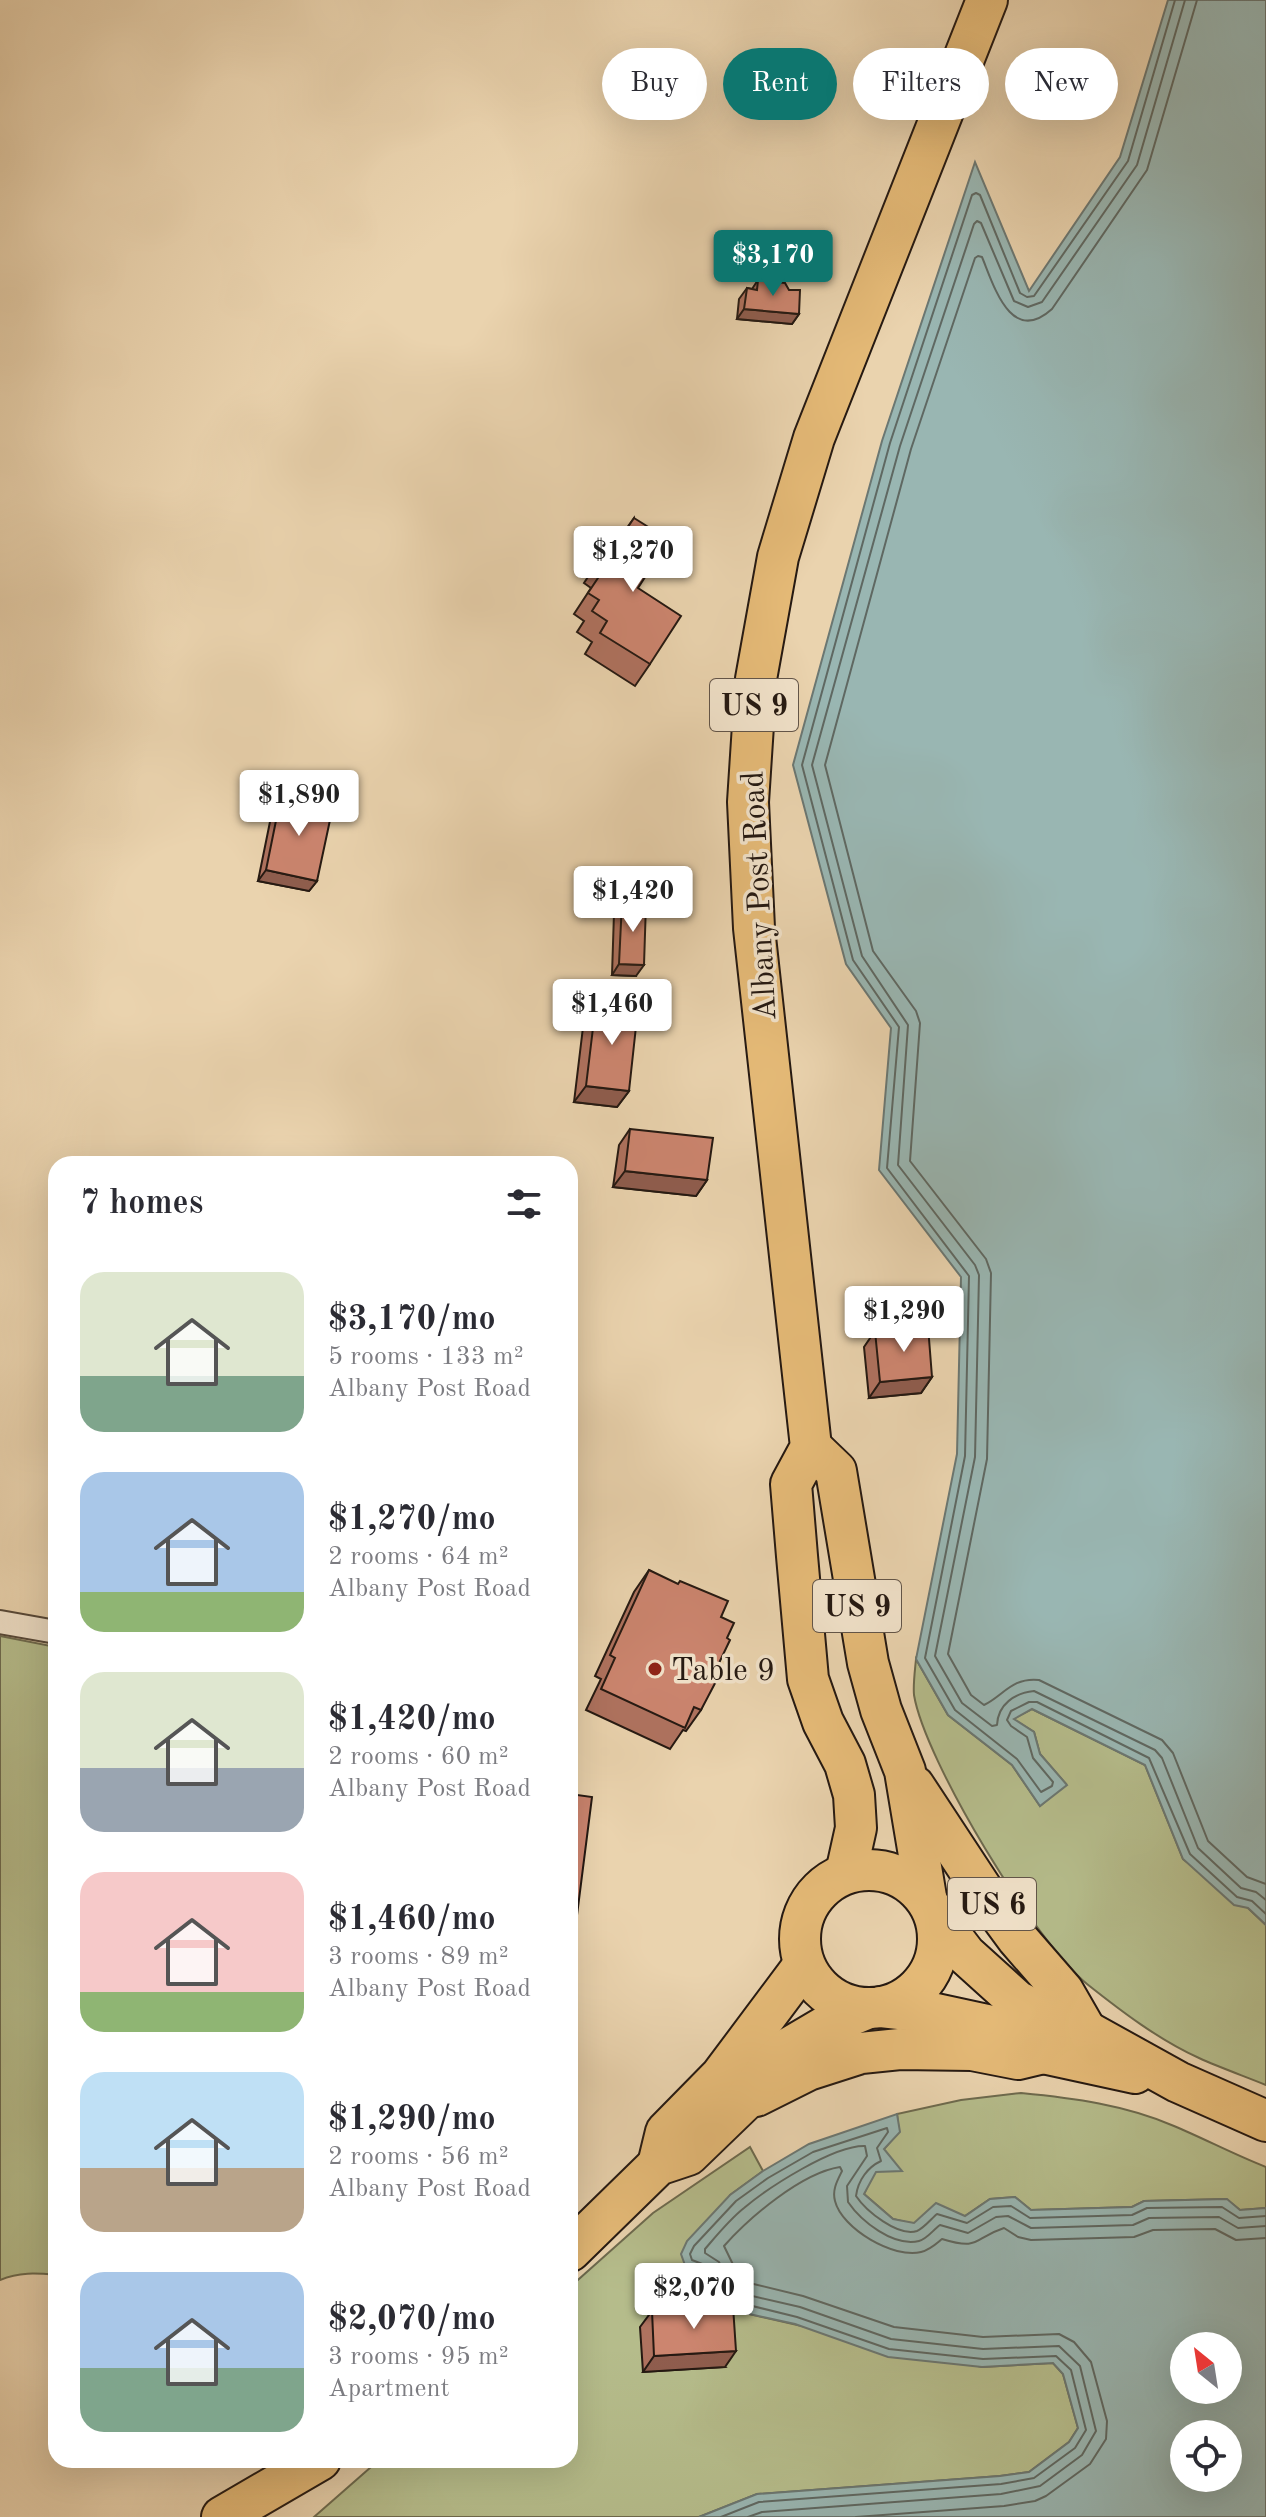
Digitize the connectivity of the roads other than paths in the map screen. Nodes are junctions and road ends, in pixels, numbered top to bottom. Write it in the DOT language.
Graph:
graph roads {
  1 [pos="987,0"];
  2 [pos="811,1447"];
  3 [pos="0,1622"];
  4 [pos="48,1631"];
  5 [pos="905,1771"];
  6 [pos="836,1878"];
  7 [pos="931,1907"];
  8 [pos="802,1956"];
  9 [pos="874,2008"];
  10 [pos="1086,2031"];
  11 [pos="1043,2053"];
  12 [pos="1192,2088"];
  13 [pos="745,2100"];
  14 [pos="1266,2121"];
  15 [pos="658,2165"];
  16 [pos="578,2243"];
  17 [pos="306,2468"];
  18 [pos="222,2517"];
  1 -- 2 [label="highway, Albany Post Road / US 9"];
  2 -- 5 [label="highway, US 9"];
  2 -- 6 [label="highway, US 9"];
  3 -- 4 [label="street"];
  5 -- 7 [label="highway"];
  5 -- 10 [label="highway, US 6"];
  6 -- 7 [label="highway, US 6"];
  6 -- 8 [label="highway, US 9"];
  7 -- 9 [label="highway"];
  7 -- 10 [label="highway, US 6"];
  8 -- 9 [label="highway, US 6"];
  8 -- 15 [label="highway, US 6"];
  9 -- 11 [label="highway, US 6"];
  9 -- 13 [label="highway, US 6"];
  10 -- 12 [label="highway, US 6"];
  11 -- 12 [label="highway, US 6"];
  11 -- 13 [label="highway, US 6"];
  12 -- 14 [label="highway, US 6"];
  13 -- 15 [label="highway, US 6"];
  15 -- 16 [label="highway, US 6"];
  17 -- 18 [label="highway"];
}
